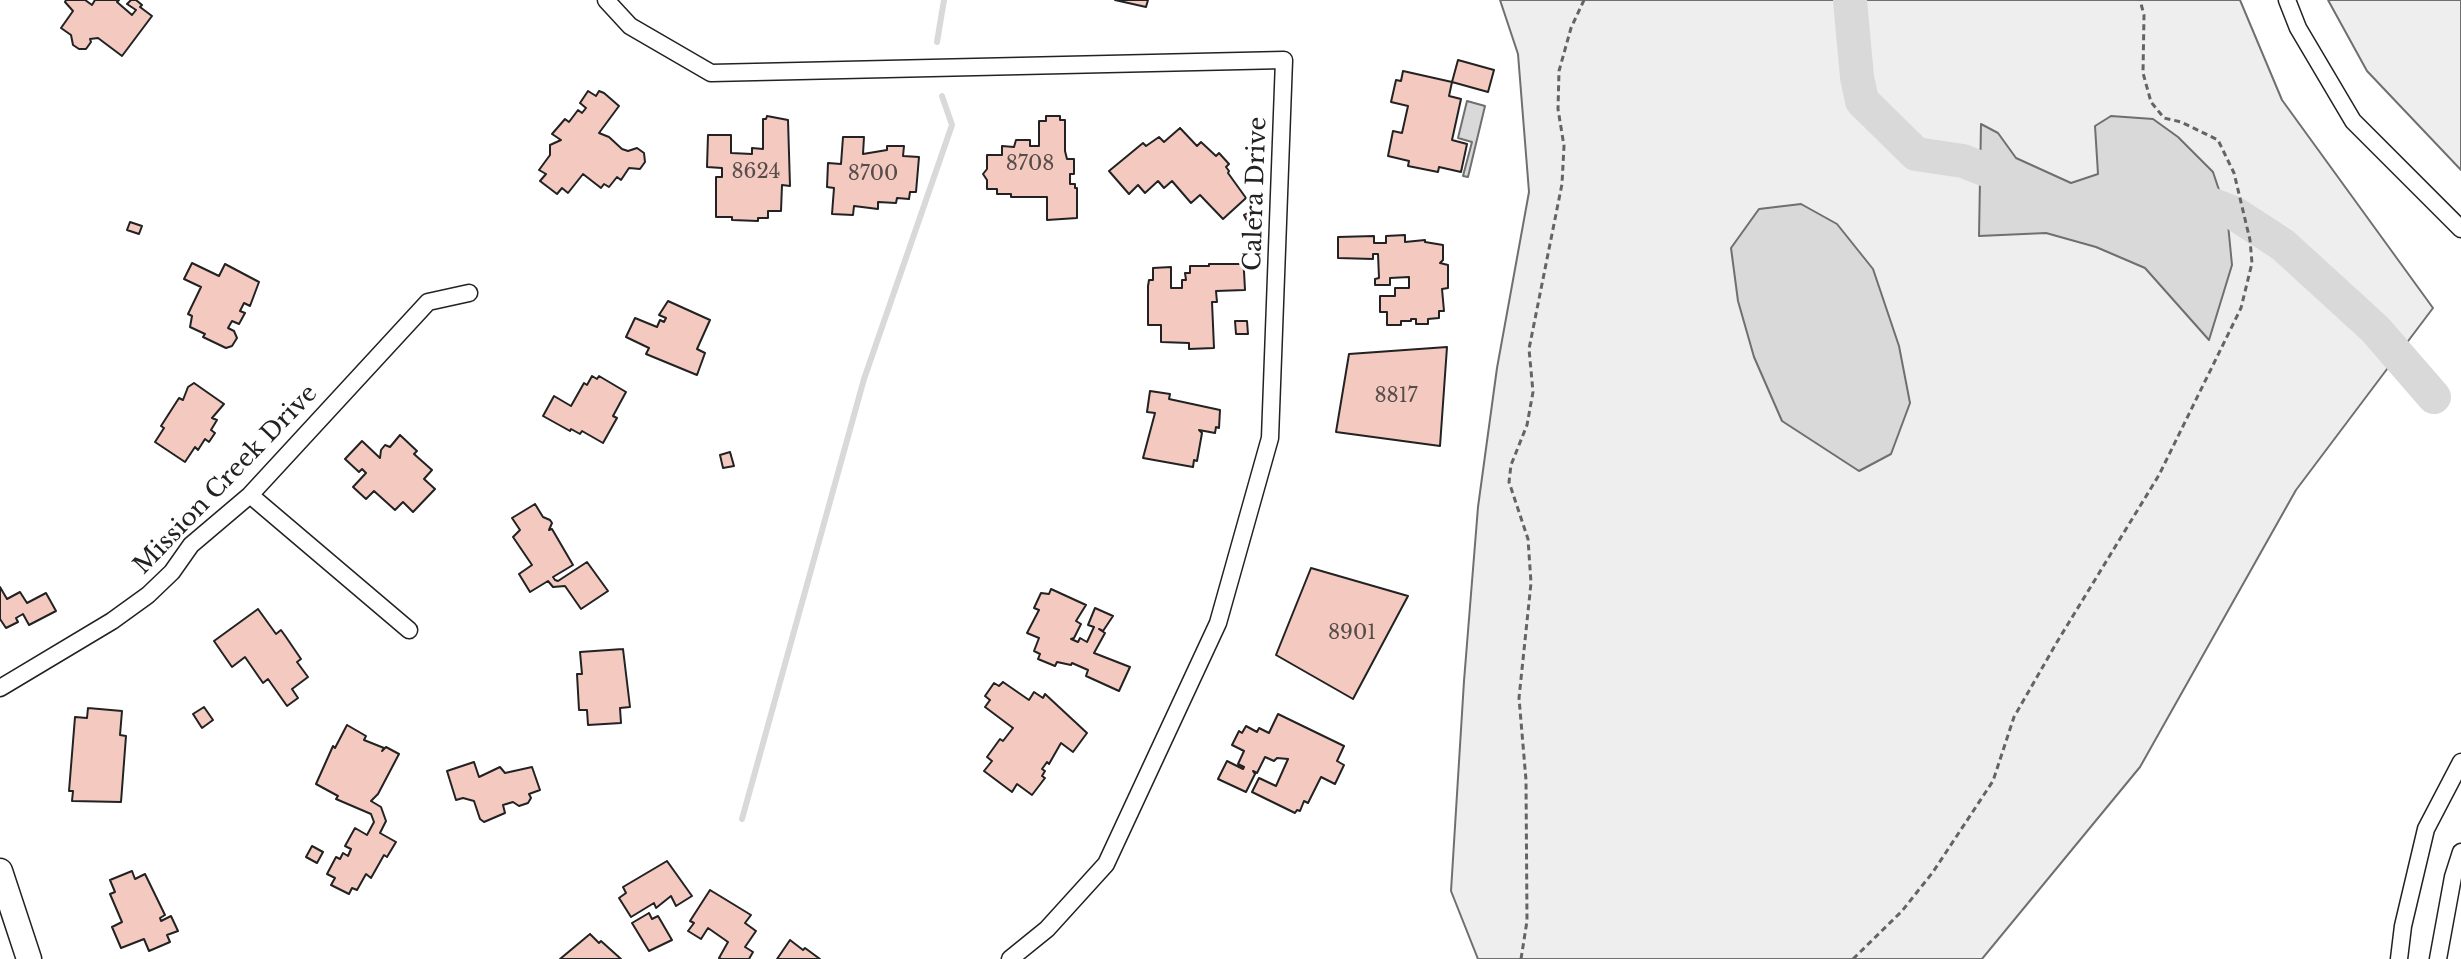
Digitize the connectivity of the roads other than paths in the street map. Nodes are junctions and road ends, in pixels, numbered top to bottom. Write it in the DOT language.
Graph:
graph roads {
  1 [pos="606,0"];
  2 [pos="2287,0"];
  3 [pos="2461,229"];
  4 [pos="469,293"];
  5 [pos="250,495"];
  6 [pos="409,630"];
  7 [pos="0,688"];
  8 [pos="2461,762"];
  9 [pos="2461,852"];
  10 [pos="0,871"];
  11 [pos="29,959"];
  12 [pos="1010,959"];
  13 [pos="2399,959"];
  14 [pos="2438,959"];
  1 -- 12 [label="street, Calera Drive"];
  2 -- 3 [label="street"];
  4 -- 5 [label="street, Mission Creek Drive"];
  5 -- 6 [label="street"];
  5 -- 7 [label="street, Mission Creek Drive"];
  8 -- 13 [label="street"];
  9 -- 14 [label="street"];
  10 -- 11 [label="street"];
}
